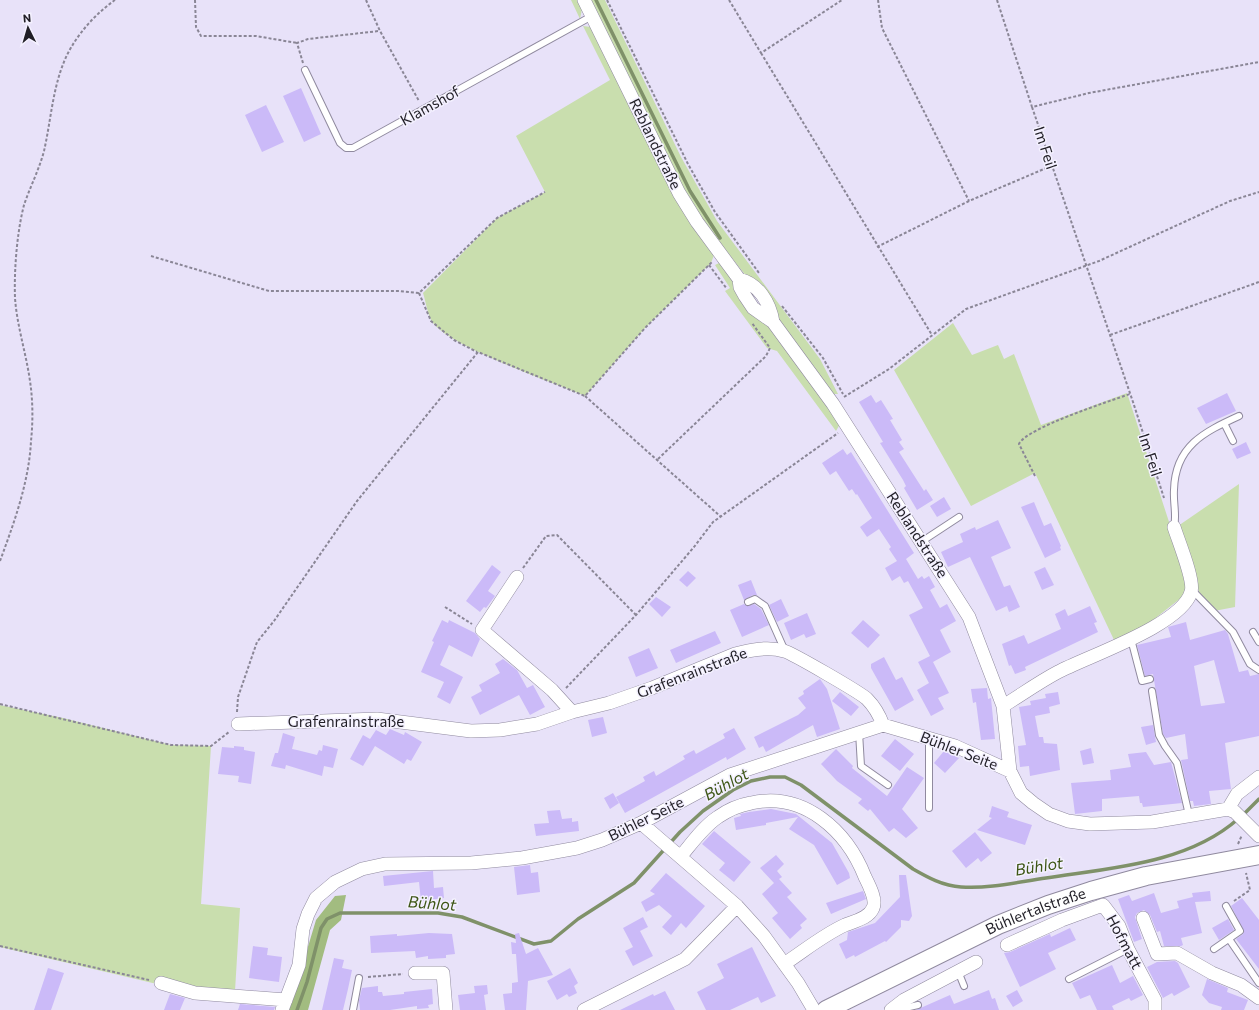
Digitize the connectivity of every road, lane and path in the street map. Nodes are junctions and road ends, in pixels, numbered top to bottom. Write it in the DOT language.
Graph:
graph roads {
  1 [pos="114,0"];
  2 [pos="195,0"];
  3 [pos="366,0"];
  4 [pos="584,0"];
  5 [pos="608,0"];
  6 [pos="729,0"];
  7 [pos="842,0"];
  8 [pos="878,0"];
  9 [pos="996,0"];
  10 [pos="592,16"];
  11 [pos="380,31"];
  12 [pos="297,43"];
  13 [pos="761,53"];
  14 [pos="1259,62"];
  15 [pos="305,70"];
  16 [pos="1032,107"];
  17 [pos="424,109"];
  18 [pos="1051,166"];
  19 [pos="545,192"];
  20 [pos="1259,192"];
  21 [pos="969,201"];
  22 [pos="877,247"];
  23 [pos="721,255"];
  24 [pos="152,256"];
  25 [pos="709,265"];
  26 [pos="1085,265"];
  27 [pos="760,276"];
  28 [pos="1259,282"];
  29 [pos="727,290"];
  30 [pos="419,293"];
  31 [pos="779,301"];
  32 [pos="748,319"];
  33 [pos="1110,335"];
  34 [pos="932,336"];
  35 [pos="478,352"];
  36 [pos="1130,394"];
  37 [pos="585,396"];
  38 [pos="1239,416"];
  39 [pos="1224,423"];
  40 [pos="847,426"];
  41 [pos="1233,441"];
  42 [pos="658,459"];
  43 [pos="1035,476"];
  44 [pos="1166,504"];
  45 [pos="720,516"];
  46 [pos="959,517"];
  47 [pos="1174,527"];
  48 [pos="921,542"];
  49 [pos="0,561"];
  50 [pos="517,577"];
  51 [pos="1192,590"];
  52 [pos="748,602"];
  53 [pos="445,607"];
  54 [pos="636,615"];
  55 [pos="482,630"];
  56 [pos="1253,632"];
  57 [pos="1131,639"];
  58 [pos="1259,642"];
  59 [pos="785,651"];
  60 [pos="1259,670"];
  61 [pos="1150,679"];
  62 [pos="1152,691"];
  63 [pos="557,697"];
  64 [pos="0,704"];
  65 [pos="1003,706"];
  66 [pos="572,712"];
  67 [pos="238,724"];
  68 [pos="883,725"];
  69 [pos="858,732"];
  70 [pos="929,739"];
  71 [pos="1010,771"];
  72 [pos="1259,777"];
  73 [pos="888,785"];
  74 [pos="929,808"];
  75 [pos="1231,810"];
  76 [pos="1189,815"];
  77 [pos="641,823"];
  78 [pos="1256,833"];
  79 [pos="677,854"];
  80 [pos="1259,855"];
  81 [pos="737,906"];
  82 [pos="1226,906"];
  83 [pos="1143,918"];
  84 [pos="1229,939"];
  85 [pos="1007,945"];
  86 [pos="0,946"];
  87 [pos="1128,949"];
  88 [pos="1214,949"];
  89 [pos="976,962"];
  90 [pos="784,964"];
  91 [pos="958,971"];
  92 [pos="415,973"];
  93 [pos="359,978"];
  94 [pos="1069,979"];
  95 [pos="161,983"];
  96 [pos="1259,983"];
  97 [pos="964,986"];
  98 [pos="1259,998"];
  99 [pos="918,1004"];
  100 [pos="284,1005"];
  101 [pos="353,1010"];
  102 [pos="446,1010"];
  103 [pos="584,1010"];
  104 [pos="814,1010"];
  105 [pos="826,1010"];
  106 [pos="891,1010"];
  107 [pos="897,1010"];
  108 [pos="1155,1010"];
  1 -- 49 [label="path"];
  2 -- 12 [label="path"];
  3 -- 11 [label="path"];
  4 -- 10 [label="street, Reblandstraße"];
  5 -- 27 [label="path"];
  6 -- 13 [label="path"];
  7 -- 13 [label="path"];
  8 -- 21 [label="path"];
  9 -- 16 [label="path, Im Feil"];
  10 -- 17 [label="lane, Klamshof"];
  10 -- 23 [label="street, Reblandstraße"];
  11 -- 12 [label="path"];
  11 -- 17 [label="path"];
  12 -- 15 [label="path"];
  13 -- 22 [label="path"];
  14 -- 16 [label="path"];
  15 -- 17 [label="lane, Klamshof"];
  16 -- 18 [label="path, Im Feil"];
  18 -- 21 [label="path"];
  18 -- 26 [label="path, Im Feil"];
  19 -- 30 [label="path"];
  20 -- 26 [label="path"];
  21 -- 22 [label="path"];
  22 -- 34 [label="path"];
  23 -- 25 [label="path"];
  23 -- 40 [label="street, Reblandstraße"];
  24 -- 30 [label="path"];
  25 -- 29 [label="path"];
  25 -- 37 [label="path"];
  26 -- 33 [label="path, Im Feil"];
  26 -- 34 [label="path"];
  28 -- 33 [label="path"];
  30 -- 35 [label="path"];
  31 -- 34 [label="path"];
  32 -- 42 [label="path"];
  33 -- 36 [label="path, Im Feil"];
  35 -- 37 [label="path"];
  35 -- 67 [label="path"];
  36 -- 43 [label="path"];
  36 -- 44 [label="path, Im Feil"];
  37 -- 42 [label="path"];
  38 -- 39 [label="lane"];
  39 -- 41 [label="lane"];
  39 -- 47 [label="lane"];
  40 -- 45 [label="path"];
  40 -- 48 [label="street, Reblandstraße"];
  42 -- 45 [label="path"];
  45 -- 54 [label="path"];
  46 -- 48 [label="lane"];
  47 -- 51 [label="street"];
  48 -- 65 [label="street, Reblandstraße"];
  50 -- 54 [label="path"];
  50 -- 55 [label="street"];
  51 -- 57 [label="street"];
  51 -- 60 [label="lane"];
  52 -- 59 [label="lane"];
  53 -- 55 [label="path"];
  54 -- 63 [label="path"];
  55 -- 63 [label="street"];
  56 -- 58 [label="lane"];
  57 -- 61 [label="lane"];
  57 -- 65 [label="street"];
  59 -- 66 [label="street, Grafenrainstraße"];
  59 -- 68 [label="street, Grafenrainstraße"];
  62 -- 76 [label="lane"];
  63 -- 66 [label="street"];
  64 -- 67 [label="path"];
  65 -- 71 [label="street, Reblandstraße"];
  66 -- 67 [label="street, Grafenrainstraße"];
  68 -- 69 [label="street, Bühler Seite"];
  68 -- 70 [label="street, Bühler Seite"];
  69 -- 73 [label="lane"];
  69 -- 77 [label="street, Bühler Seite"];
  70 -- 71 [label="street, Bühler Seite"];
  70 -- 74 [label="lane"];
  71 -- 76 [label="street, Bühler Seite"];
  72 -- 75 [label="street"];
  75 -- 76 [label="street, Bühler Seite"];
  75 -- 78 [label="street"];
  77 -- 79 [label="street"];
  77 -- 100 [label="street, Bühler Seite"];
  79 -- 81 [label="street"];
  79 -- 90 [label="street"];
  80 -- 105 [label="main road, Bühlertalstraße"];
  81 -- 90 [label="street"];
  81 -- 103 [label="street"];
  82 -- 84 [label="lane"];
  83 -- 98 [label="street, Hofmatt"];
  84 -- 88 [label="lane"];
  84 -- 96 [label="lane"];
  85 -- 87 [label="street, Hofmatt"];
  86 -- 95 [label="path"];
  87 -- 94 [label="lane"];
  87 -- 108 [label="street, Hofmatt"];
  89 -- 91 [label="street"];
  90 -- 104 [label="street"];
  91 -- 97 [label="lane"];
  91 -- 106 [label="street"];
  92 -- 93 [label="path"];
  92 -- 102 [label="street"];
  93 -- 101 [label="lane"];
  95 -- 100 [label="street"];
  99 -- 107 [label="lane"];
}
